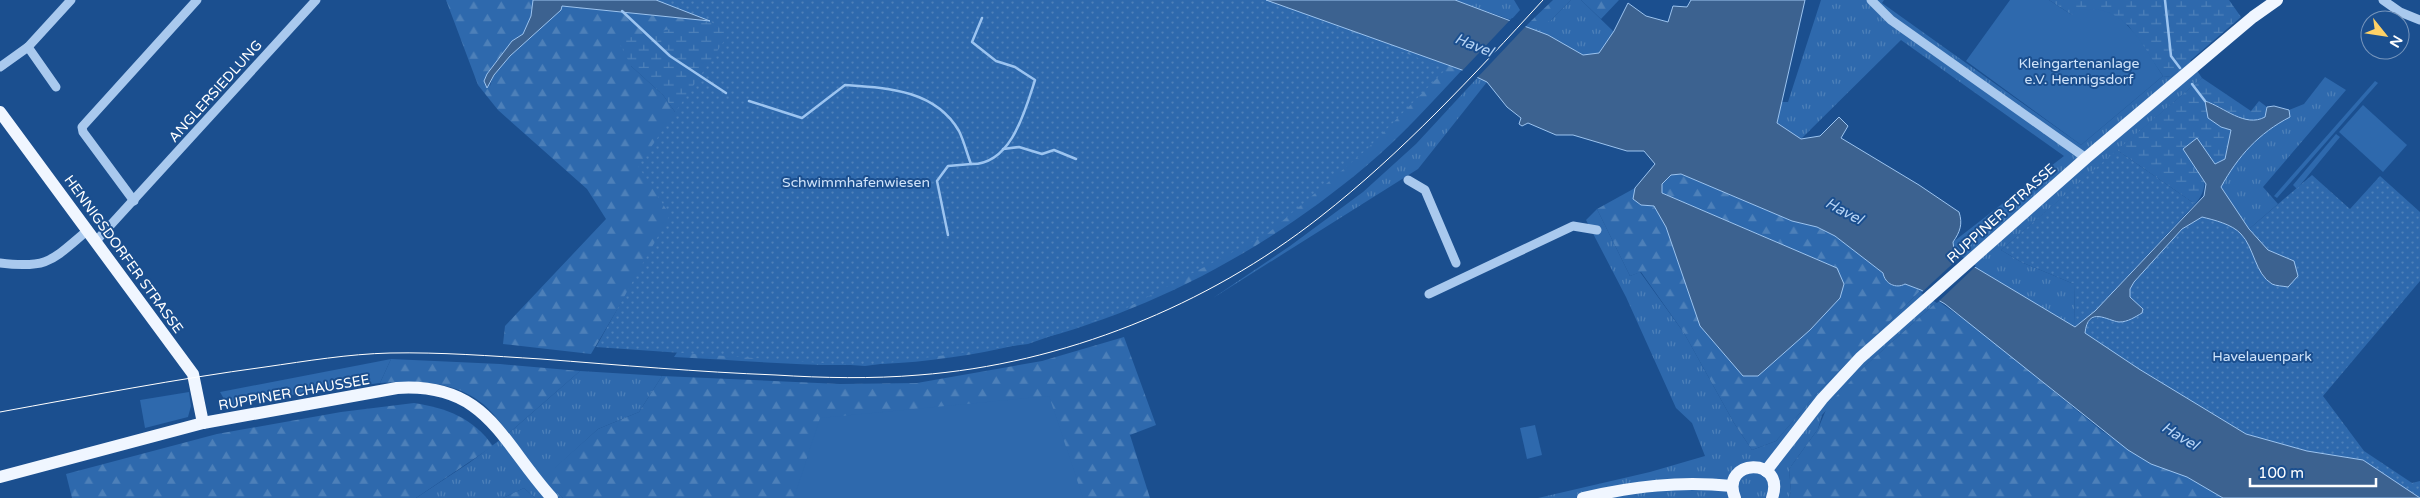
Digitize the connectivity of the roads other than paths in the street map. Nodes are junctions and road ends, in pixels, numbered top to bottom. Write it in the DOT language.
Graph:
graph roads {
  1 [pos="71,0"];
  2 [pos="197,0"];
  3 [pos="316,0"];
  4 [pos="1871,0"];
  5 [pos="2277,0"];
  6 [pos="2383,0"];
  7 [pos="2420,20"];
  8 [pos="28,47"];
  9 [pos="0,67"];
  10 [pos="56,87"];
  11 [pos="0,112"];
  12 [pos="2086,158"];
  13 [pos="1408,180"];
  14 [pos="134,201"];
  15 [pos="88,230"];
  16 [pos="1597,230"];
  17 [pos="96,241"];
  18 [pos="0,263"];
  19 [pos="1456,263"];
  20 [pos="1429,294"];
  21 [pos="203,423"];
  22 [pos="1766,471"];
  23 [pos="0,477"];
  24 [pos="1733,492"];
  25 [pos="552,498"];
  26 [pos="1583,498"];
  27 [pos="1772,498"];
  1 -- 8 [label="street"];
  2 -- 14 [label="street"];
  3 -- 14 [label="street, ANGLERSIEDLUNG"];
  4 -- 12 [label="street"];
  5 -- 12 [label="main road, RUPPINER STRASSE"];
  6 -- 7 [label="street"];
  8 -- 9 [label="street"];
  8 -- 10 [label="street"];
  11 -- 15 [label="main road, HENNIGSDORFER STRASSE"];
  12 -- 22 [label="main road, RUPPINER STRASSE"];
  13 -- 19 [label="street"];
  14 -- 17 [label="street, ANGLERSIEDLUNG"];
  15 -- 17 [label="main road, HENNIGSDORFER STRASSE"];
  15 -- 18 [label="street"];
  16 -- 20 [label="street"];
  17 -- 21 [label="main road, HENNIGSDORFER STRASSE"];
  21 -- 23 [label="main road, RUPPINER CHAUSSEE"];
  21 -- 25 [label="main road, RUPPINER CHAUSSEE"];
  22 -- 24 [label="main road"];
  22 -- 27 [label="main road"];
  24 -- 26 [label="main road"];
}
